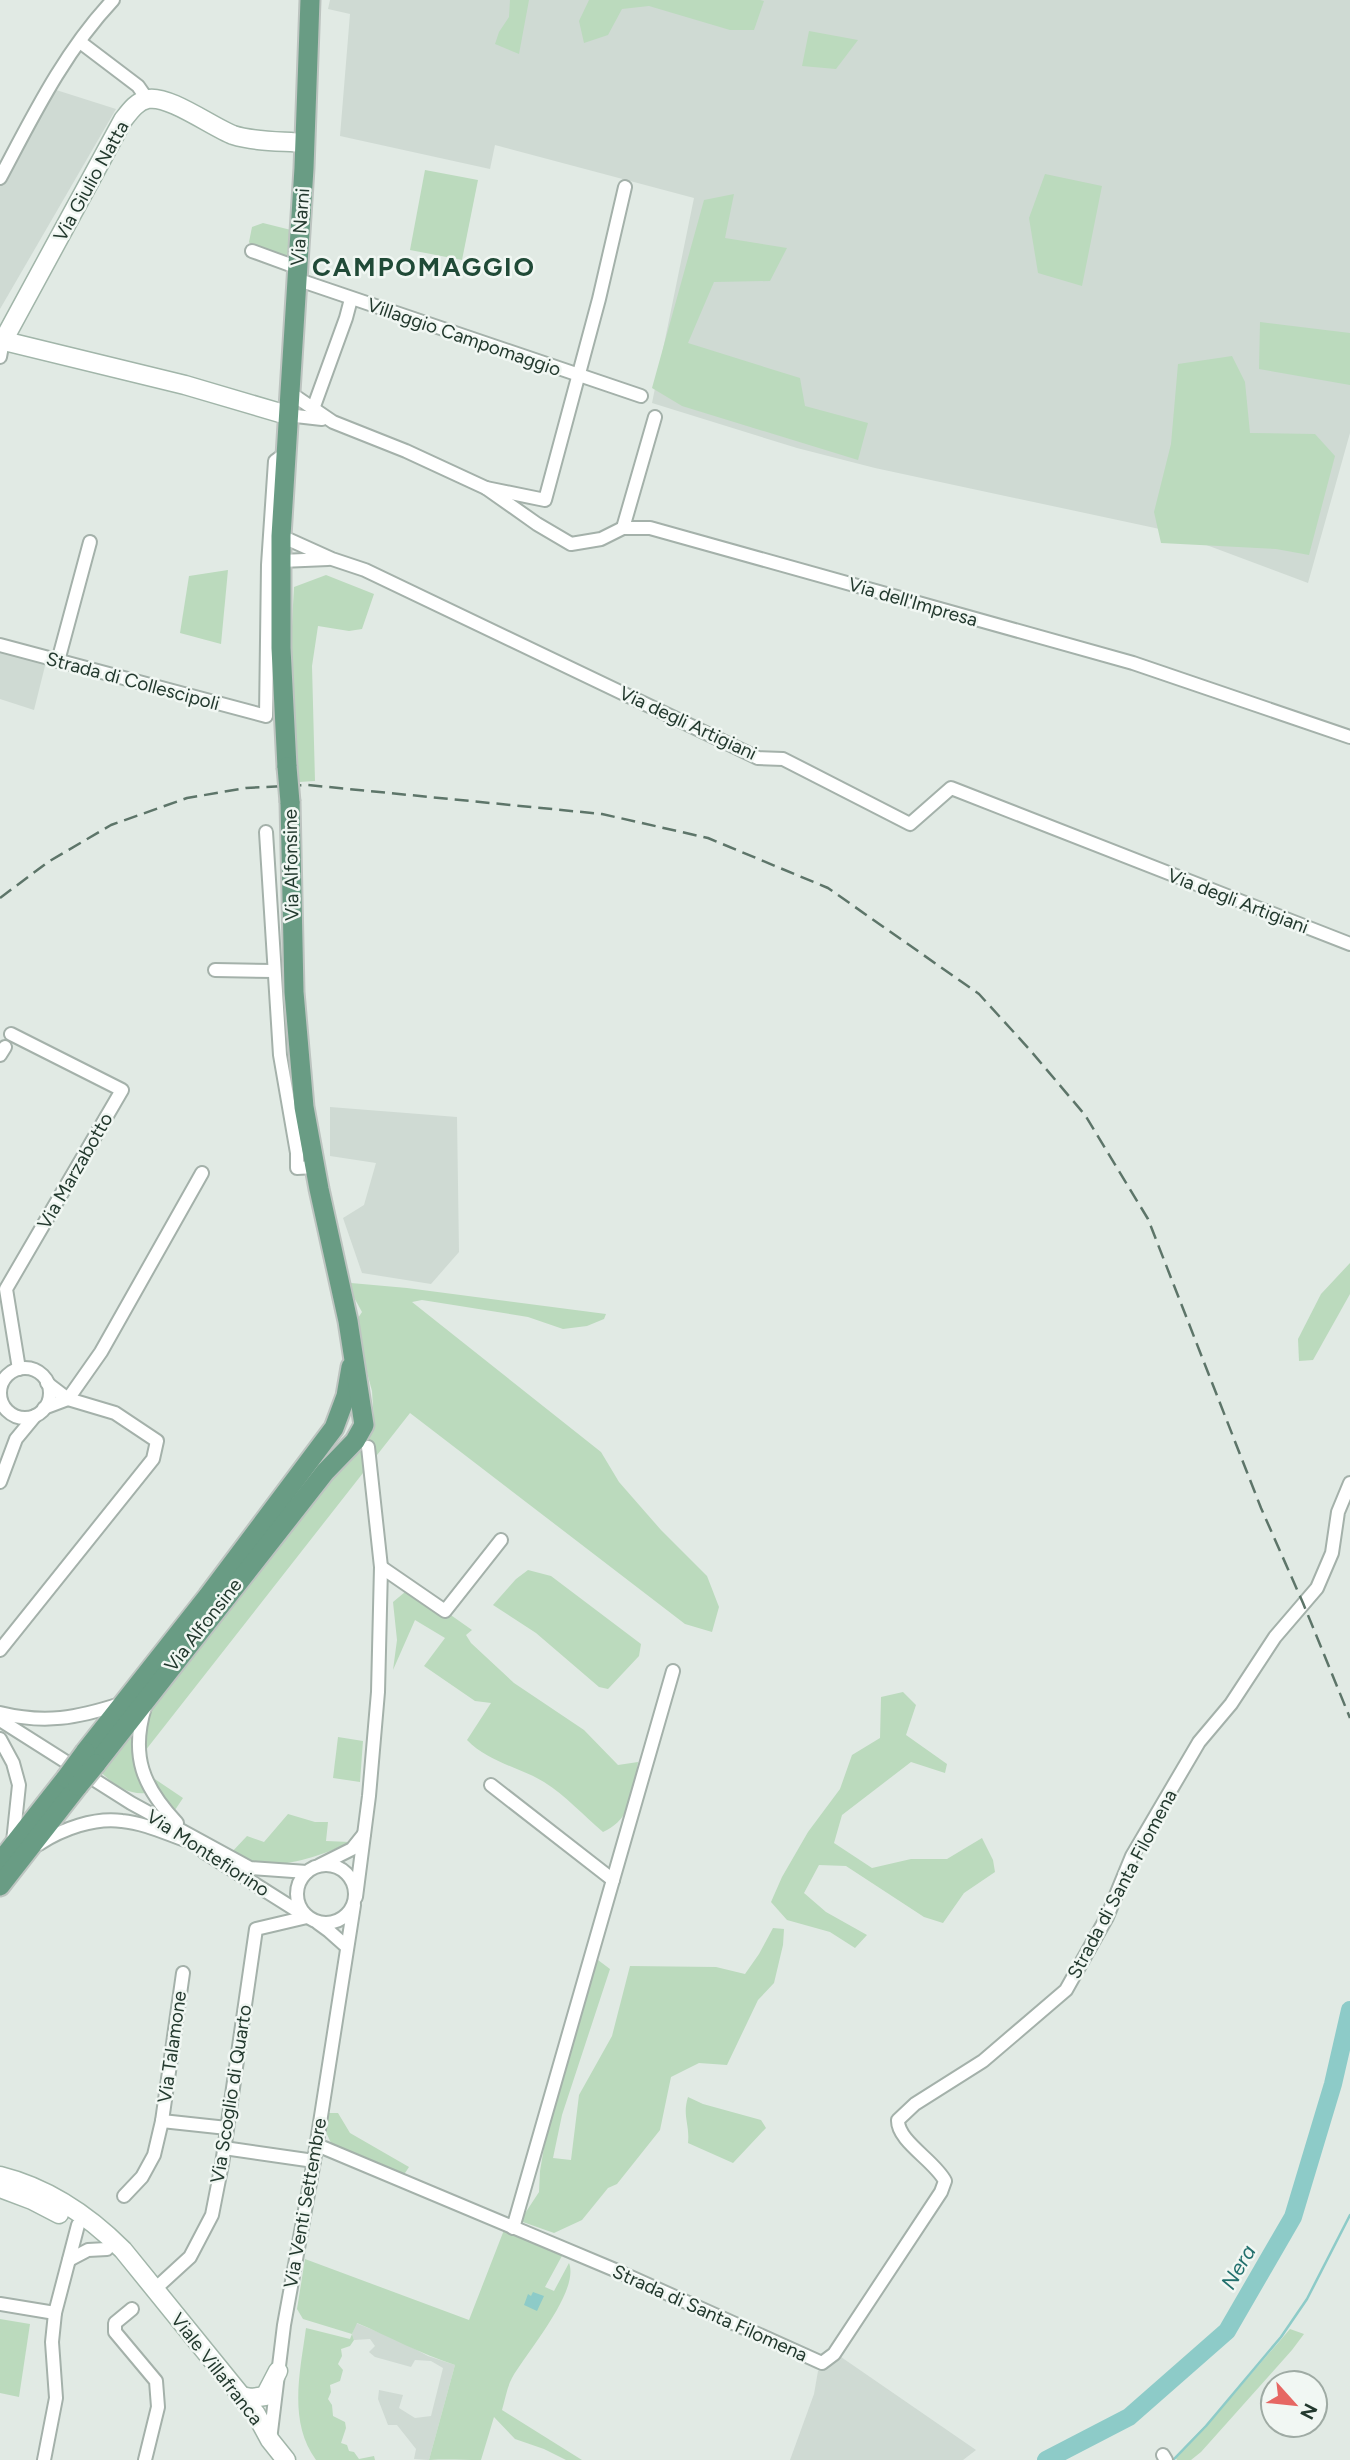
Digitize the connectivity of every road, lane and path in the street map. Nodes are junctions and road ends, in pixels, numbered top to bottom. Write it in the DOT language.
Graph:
graph roads {
  1 [pos="113,0"];
  2 [pos="310,0"];
  3 [pos="80,42"];
  4 [pos="147,99"];
  5 [pos="304,143"];
  6 [pos="0,178"];
  7 [pos="625,187"];
  8 [pos="252,251"];
  9 [pos="296,273"];
  10 [pos="351,299"];
  11 [pos="1,346"];
  12 [pos="578,375"];
  13 [pos="289,391"];
  14 [pos="641,396"];
  15 [pos="313,409"];
  16 [pos="287,415"];
  17 [pos="655,417"];
  18 [pos="333,422"];
  19 [pos="286,453"];
  20 [pos="486,488"];
  21 [pos="623,528"];
  22 [pos="281,536"];
  23 [pos="90,542"];
  24 [pos="332,558"];
  25 [pos="281,561"];
  26 [pos="0,645"];
  27 [pos="58,661"];
  28 [pos="266,716"];
  29 [pos="1350,737"];
  30 [pos="266,832"];
  31 [pos="1350,944"];
  32 [pos="215,970"];
  33 [pos="274,971"];
  34 [pos="11,1034"];
  35 [pos="315,1167"];
  36 [pos="202,1173"];
  37 [pos="353,1352"];
  38 [pos="19,1369"];
  39 [pos="1,1380"];
  40 [pos="47,1383"];
  41 [pos="68,1399"];
  42 [pos="40,1412"];
  43 [pos="14,1416"];
  44 [pos="334,1428"];
  45 [pos="16,1439"];
  46 [pos="362,1444"];
  47 [pos="0,1482"];
  48 [pos="1350,1483"];
  49 [pos="501,1540"];
  50 [pos="381,1567"];
  51 [pos="0,1650"];
  52 [pos="673,1671"];
  53 [pos="153,1689"];
  54 [pos="124,1702"];
  55 [pos="0,1713"];
  56 [pos="4,1725"];
  57 [pos="0,1739"];
  58 [pos="90,1758"];
  59 [pos="491,1785"];
  60 [pos="364,1833"];
  61 [pos="186,1837"];
  62 [pos="13,1854"];
  63 [pos="312,1869"];
  64 [pos="613,1880"];
  65 [pos="0,1886"];
  66 [pos="297,1889"];
  67 [pos="355,1901"];
  68 [pos="285,1902"];
  69 [pos="312,1920"];
  70 [pos="330,1931"];
  71 [pos="349,1933"];
  72 [pos="347,1947"];
  73 [pos="183,1973"];
  74 [pos="162,2121"];
  75 [pos="227,2128"];
  76 [pos="317,2145"];
  77 [pos="224,2148"];
  78 [pos="314,2161"];
  79 [pos="0,2176"];
  80 [pos="0,2188"];
  81 [pos="124,2196"];
  82 [pos="78,2225"];
  83 [pos="513,2228"];
  84 [pos="107,2249"];
  85 [pos="69,2260"];
  86 [pos="154,2290"];
  87 [pos="0,2304"];
  88 [pos="132,2309"];
  89 [pos="55,2313"];
  90 [pos="278,2371"];
  91 [pos="241,2396"];
  92 [pos="271,2440"];
  93 [pos="44,2460"];
  94 [pos="145,2460"];
  95 [pos="269,2460"];
  96 [pos="286,2460"];
  1 -- 3 [label="street"];
  2 -- 5 [label="main road, Via Narni"];
  3 -- 4 [label="street"];
  3 -- 6 [label="street"];
  4 -- 5 [label="main road"];
  4 -- 11 [label="main road, Via Giulio Natta"];
  5 -- 9 [label="main road, Via Narni"];
  7 -- 12 [label="street, Villaggio Campomaggio"];
  8 -- 9 [label="street, Villaggio Campomaggio"];
  9 -- 10 [label="street, Villaggio Campomaggio"];
  9 -- 13 [label="main road, Via Narni"];
  10 -- 12 [label="street, Villaggio Campomaggio"];
  10 -- 15 [label="street, Villaggio Campomaggio"];
  11 -- 16 [label="main road"];
  12 -- 14 [label="street, Villaggio Campomaggio"];
  12 -- 20 [label="street, Villaggio Campomaggio"];
  13 -- 15 [label="street, Villaggio Campomaggio"];
  13 -- 16 [label="main road, Via Narni"];
  15 -- 18 [label="street, Villaggio Campomaggio"];
  16 -- 18 [label="street, Villaggio Campomaggio"];
  16 -- 19 [label="main road, Via Narni"];
  17 -- 21 [label="street"];
  18 -- 20 [label="street, Villaggio Campomaggio"];
  19 -- 22 [label="main road, Via Narni"];
  19 -- 28 [label="street, Via Narni"];
  20 -- 21 [label="street, Via dell'Impresa"];
  21 -- 29 [label="street, Via dell'Impresa"];
  22 -- 24 [label="street, Via degli Artigiani"];
  22 -- 25 [label="main road, Via Narni"];
  23 -- 27 [label="street, Strada di Collescipoli"];
  24 -- 25 [label="street, Via degli Artigiani"];
  24 -- 31 [label="street, Via degli Artigiani"];
  25 -- 35 [label="main road, Via Alfonsine, bridge"];
  26 -- 27 [label="street, Strada di Collescipoli"];
  27 -- 28 [label="street, Strada di Collescipoli"];
  30 -- 33 [label="street, Via Alfonsine"];
  32 -- 33 [label="street"];
  33 -- 35 [label="street, Via Alfonsine"];
  34 -- 38 [label="street, Via Marzabotto"];
  35 -- 37 [label="main road, Via Alfonsine"];
  36 -- 41 [label="street"];
  37 -- 44 [label="main road, Via Alfonsine"];
  37 -- 46 [label="main road, Via Alfonsine"];
  38 -- 39 [label="street"];
  38 -- 40 [label="street"];
  39 -- 43 [label="street"];
  40 -- 41 [label="street"];
  40 -- 42 [label="street"];
  41 -- 42 [label="street"];
  41 -- 51 [label="street"];
  42 -- 43 [label="street"];
  42 -- 45 [label="street"];
  43 -- 45 [label="street"];
  44 -- 46 [label="street"];
  44 -- 54 [label="main road, Via Alfonsine"];
  45 -- 47 [label="street"];
  46 -- 50 [label="street, Via Venti Settembre"];
  46 -- 53 [label="main road, Via Alfonsine"];
  48 -- 83 [label="street, Strada di Santa Filomena"];
  49 -- 50 [label="street"];
  50 -- 60 [label="street, Via Venti Settembre"];
  52 -- 64 [label="street"];
  53 -- 58 [label="main road, Via Alfonsine"];
  53 -- 61 [label="street"];
  54 -- 55 [label="street"];
  54 -- 58 [label="main road, Via Alfonsine"];
  56 -- 61 [label="street, Via Montefiorino"];
  57 -- 62 [label="street"];
  58 -- 62 [label="main road, Via Alfonsine, bridge"];
  59 -- 64 [label="street"];
  60 -- 63 [label="street"];
  60 -- 67 [label="street, Via Venti Settembre"];
  61 -- 62 [label="street"];
  61 -- 63 [label="street, Via Montefiorino"];
  61 -- 68 [label="street, Via Montefiorino"];
  62 -- 65 [label="main road, Via Alfonsine"];
  63 -- 66 [label="street"];
  63 -- 67 [label="street"];
  64 -- 83 [label="street"];
  66 -- 68 [label="street, Via Montefiorino"];
  66 -- 69 [label="street"];
  67 -- 69 [label="street"];
  67 -- 71 [label="street, Via Venti Settembre"];
  68 -- 69 [label="street, Via Montefiorino"];
  69 -- 70 [label="street"];
  69 -- 75 [label="street, Via Scoglio di Quarto"];
  70 -- 71 [label="street"];
  70 -- 72 [label="street"];
  71 -- 72 [label="street, Via Venti Settembre"];
  72 -- 76 [label="street, Via Venti Settembre"];
  73 -- 74 [label="street, Via Talamone"];
  74 -- 75 [label="street, Via Talamone"];
  74 -- 81 [label="street, Via Talamone"];
  75 -- 77 [label="street, Via Scoglio di Quarto"];
  76 -- 78 [label="street, Via Venti Settembre"];
  76 -- 83 [label="street, Strada di Santa Filomena"];
  77 -- 78 [label="street, Via Venti Settembre"];
  77 -- 86 [label="street, Via Scoglio di Quarto"];
  78 -- 90 [label="street, Via Venti Settembre"];
  79 -- 86 [label="main road, Viale Villafranca"];
  80 -- 82 [label="main road, Viale Villafranca"];
  82 -- 84 [label="main road, Viale Villafranca"];
  82 -- 85 [label="street"];
  84 -- 85 [label="street"];
  84 -- 92 [label="main road, Viale Villafranca"];
  85 -- 89 [label="street"];
  86 -- 91 [label="main road, Viale Villafranca"];
  87 -- 89 [label="street"];
  88 -- 94 [label="street"];
  89 -- 93 [label="street"];
  90 -- 91 [label="main road"];
  90 -- 92 [label="street, Via Venti Settembre"];
  91 -- 92 [label="main road, Viale Villafranca"];
  92 -- 95 [label="main road, Via Venti Settembre"];
  92 -- 96 [label="main road"];
}
